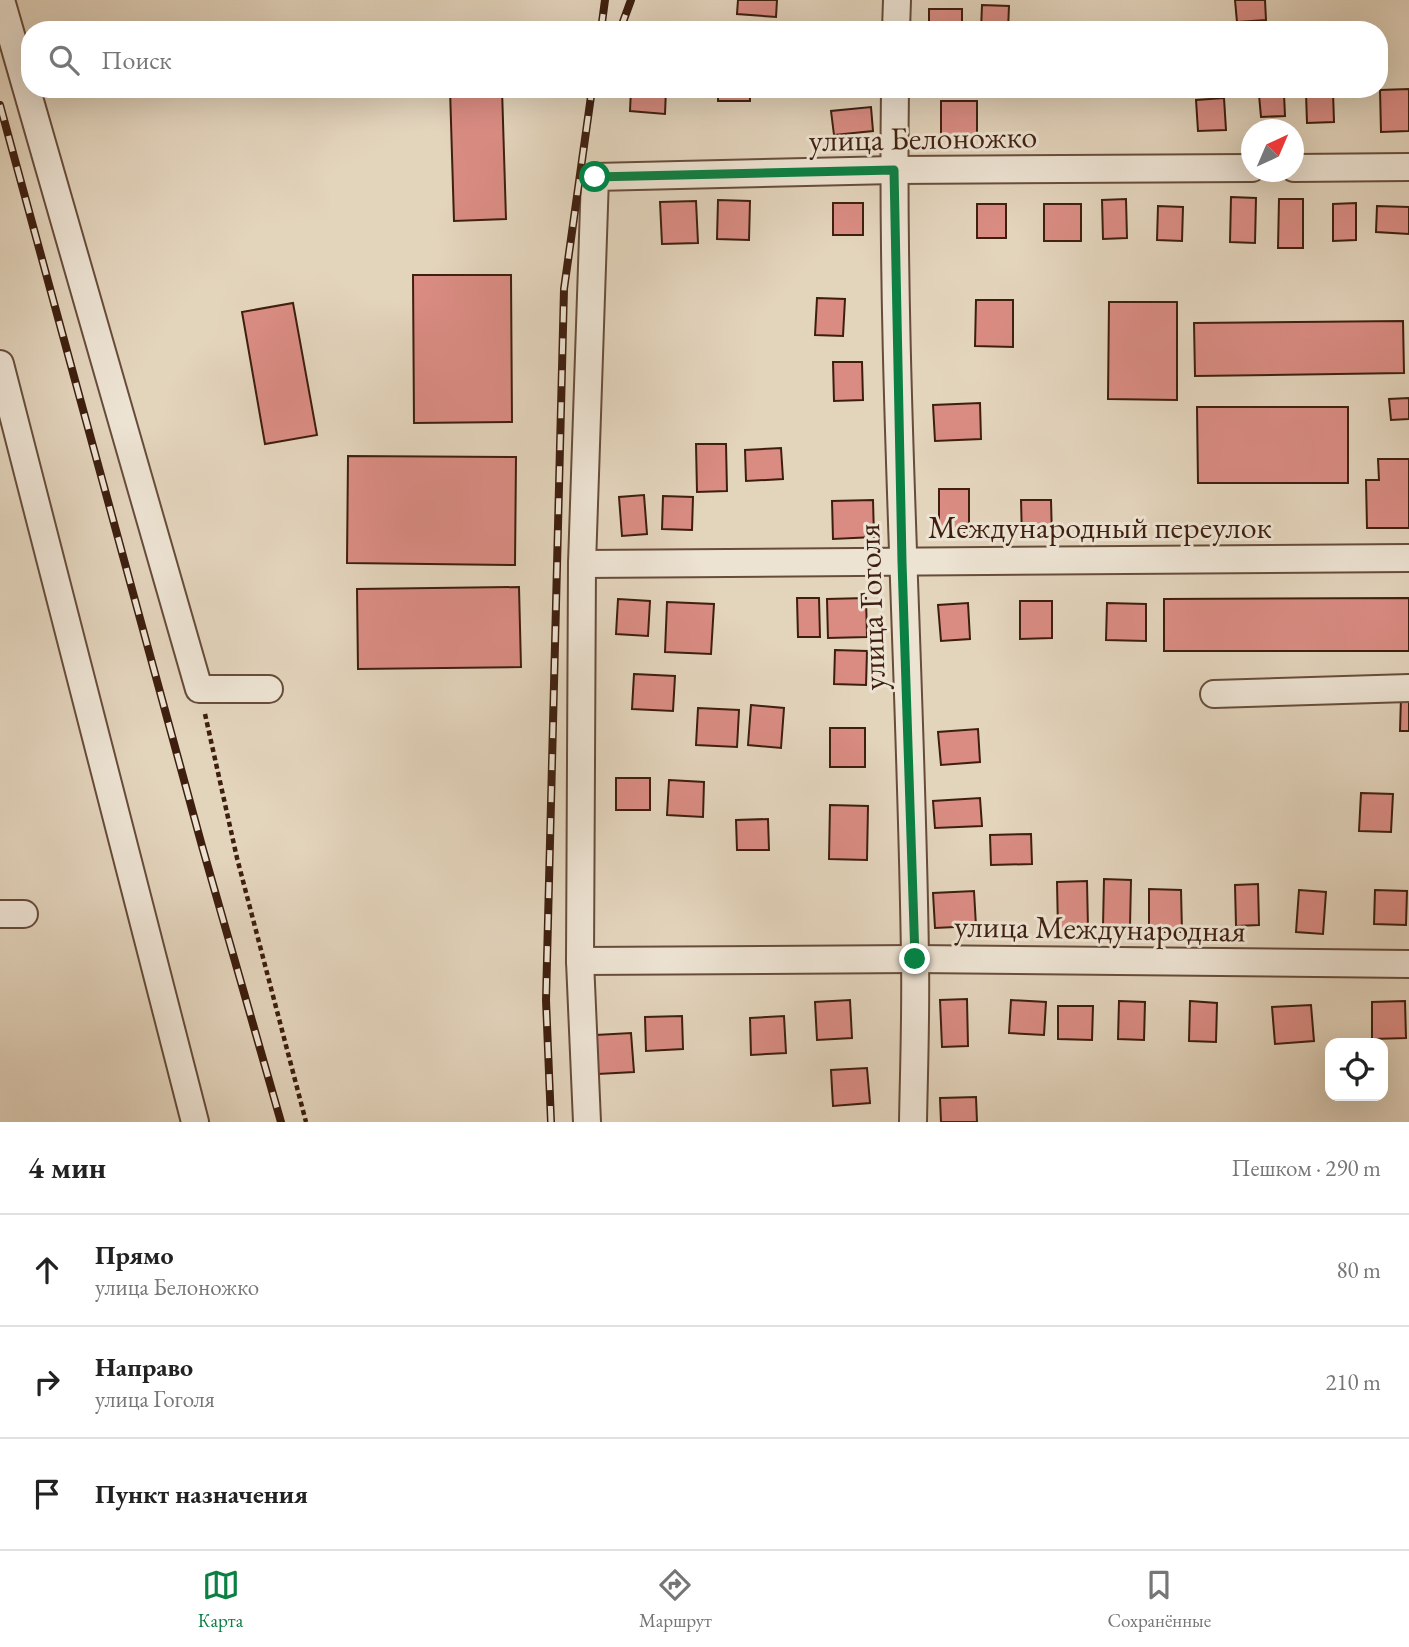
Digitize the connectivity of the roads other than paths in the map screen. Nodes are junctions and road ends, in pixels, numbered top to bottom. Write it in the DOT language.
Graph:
graph roads {
  1 [pos="1,0"];
  2 [pos="897,0"];
  3 [pos="896,21"];
  4 [pos="21,70"];
  5 [pos="29,98"];
  6 [pos="895,98"];
  7 [pos="1409,167"];
  8 [pos="1241,168"];
  9 [pos="1304,168"];
  10 [pos="894,170"];
  11 [pos="0,364"];
  12 [pos="1409,558"];
  13 [pos="902,562"];
  14 [pos="582,564"];
  15 [pos="1409,688"];
  16 [pos="269,689"];
  17 [pos="1214,694"];
  18 [pos="915,959"];
  19 [pos="580,961"];
  20 [pos="1409,964"];
  21 [pos="195,1122"];
  22 [pos="587,1122"];
  23 [pos="913,1122"];
  1 -- 4 [label="street"];
  2 -- 3 [label="street"];
  5 -- 16 [label="street"];
  6 -- 10 [label="street, улица Гоголя"];
  7 -- 9 [label="street"];
  8 -- 10 [label="street, улица Белоножко"];
  10 -- 13 [label="street, улица Гоголя"];
  10 -- 14 [label="street, улица Белоножко"];
  11 -- 21 [label="street"];
  12 -- 13 [label="street, Международный переулок"];
  13 -- 14 [label="street, Международный переулок"];
  13 -- 18 [label="street, улица Гоголя"];
  14 -- 19 [label="street"];
  15 -- 17 [label="street"];
  18 -- 19 [label="street, улица Международная"];
  18 -- 20 [label="street, улица Международная"];
  18 -- 23 [label="street, улица Гоголя"];
  19 -- 22 [label="street"];
}
